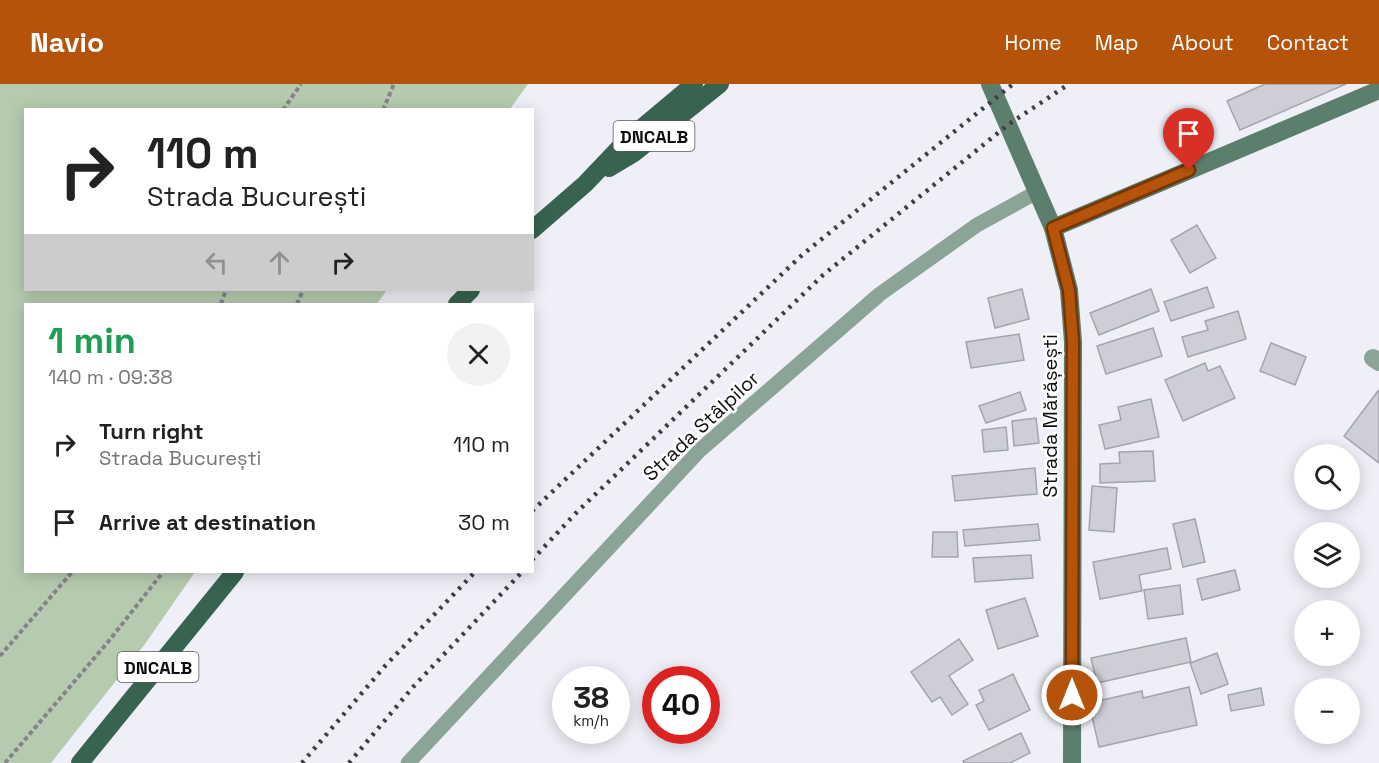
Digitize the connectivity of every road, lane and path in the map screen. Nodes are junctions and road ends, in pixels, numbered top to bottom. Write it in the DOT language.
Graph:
graph roads {
  1 [pos="301,84"];
  2 [pos="394,84"];
  3 [pos="694,84"];
  4 [pos="720,84"];
  5 [pos="990,84"];
  6 [pos="1379,90"];
  7 [pos="284,108"];
  8 [pos="384,108"];
  9 [pos="585,183"];
  10 [pos="1037,192"];
  11 [pos="534,228"];
  12 [pos="1053,228"];
  13 [pos="470,291"];
  14 [pos="458,303"];
  15 [pos="71,573"];
  16 [pos="162,573"];
  17 [pos="234,573"];
  18 [pos="0,656"];
  19 [pos="5,763"];
  20 [pos="80,763"];
  21 [pos="408,763"];
  22 [pos="1072,763"];
  1 -- 7 [label="path"];
  2 -- 8 [label="path"];
  3 -- 9 [label="main road, DNCALB"];
  4 -- 9 [label="main road, DNCALB"];
  5 -- 10 [label="street, Strada Mărășești"];
  6 -- 12 [label="street"];
  9 -- 11 [label="main road, DNCALB"];
  10 -- 12 [label="street, Strada Mărășești"];
  10 -- 21 [label="lane, Strada Stâlpilor"];
  12 -- 22 [label="street, Strada Mărășești"];
  13 -- 14 [label="main road"];
  15 -- 18 [label="path"];
  16 -- 19 [label="path"];
  17 -- 20 [label="main road, DNCALB"];
}
